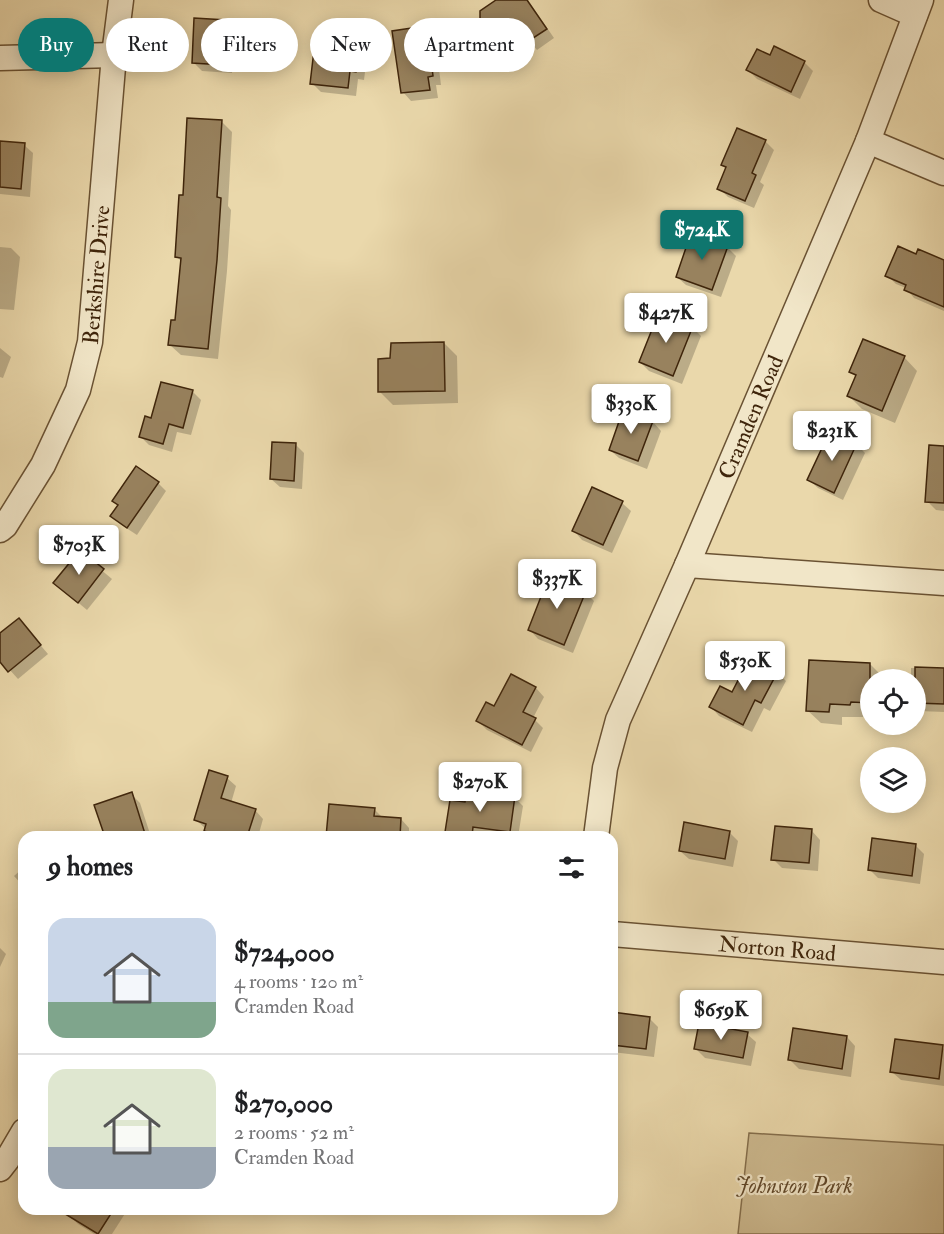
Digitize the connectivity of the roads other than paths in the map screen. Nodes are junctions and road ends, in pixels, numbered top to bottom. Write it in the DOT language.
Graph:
graph roads {
  1 [pos="121,0"];
  2 [pos="881,0"];
  3 [pos="918,7"];
  4 [pos="119,18"];
  5 [pos="106,55"];
  6 [pos="0,58"];
  7 [pos="113,72"];
  8 [pos="868,141"];
  9 [pos="944,173"];
  10 [pos="0,530"];
  11 [pos="687,565"];
  12 [pos="944,584"];
  13 [pos="597,831"];
  14 [pos="618,935"];
  15 [pos="944,962"];
  16 [pos="18,1141"];
  17 [pos="0,1169"];
  1 -- 4 [label="street, Berkshire Drive"];
  2 -- 3 [label="street"];
  3 -- 8 [label="street, Cramden Road"];
  5 -- 6 [label="street"];
  7 -- 10 [label="street, Berkshire Drive"];
  8 -- 9 [label="street"];
  8 -- 11 [label="street, Cramden Road"];
  11 -- 12 [label="street"];
  11 -- 13 [label="street, Cramden Road"];
  14 -- 15 [label="street, Norton Road"];
  16 -- 17 [label="street"];
}
